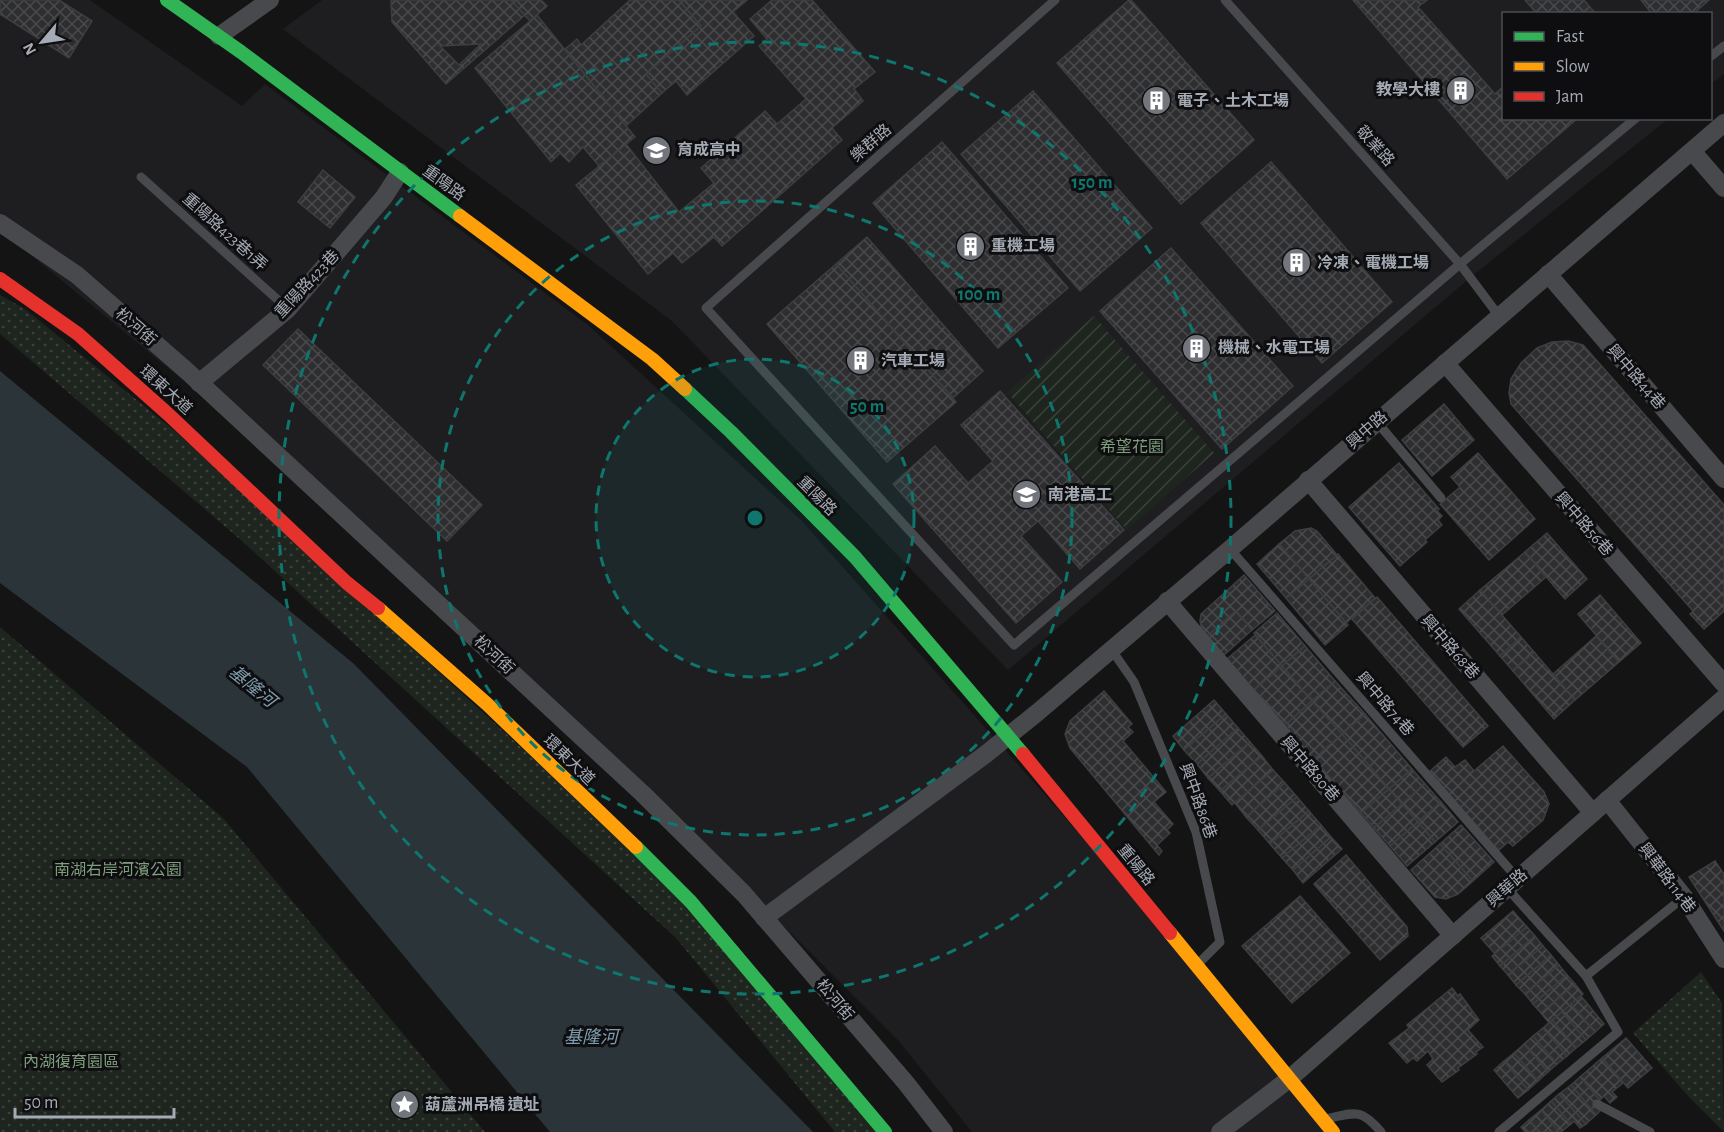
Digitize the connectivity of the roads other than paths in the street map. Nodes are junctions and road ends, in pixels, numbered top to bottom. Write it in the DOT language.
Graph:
graph roads {
  1 [pos="167,0"];
  2 [pos="270,0"];
  3 [pos="1055,0"];
  4 [pos="1225,0"];
  5 [pos="219,36"];
  6 [pos="1724,46"];
  7 [pos="1712,55"];
  8 [pos="1634,120"];
  9 [pos="1724,123"];
  10 [pos="1692,151"];
  11 [pos="400,172"];
  12 [pos="141,177"];
  13 [pos="1724,188"];
  14 [pos="0,223"];
  15 [pos="1460,264"];
  16 [pos="1548,274"];
  17 [pos="0,280"];
  18 [pos="288,309"];
  19 [pos="1499,316"];
  20 [pos="1445,363"];
  21 [pos="199,383"];
  22 [pos="1376,421"];
  23 [pos="1724,479"];
  24 [pos="1308,480"];
  25 [pos="1441,498"];
  26 [pos="1230,549"];
  27 [pos="1167,601"];
  28 [pos="1111,649"];
  29 [pos="1724,684"];
  30 [pos="1724,698"];
  31 [pos="1009,736"];
  32 [pos="1607,800"];
  33 [pos="1593,813"];
  34 [pos="1512,884"];
  35 [pos="1684,897"];
  36 [pos="764,918"];
  37 [pos="1453,936"];
  38 [pos="1724,959"];
  39 [pos="1197,965"];
  40 [pos="1587,976"];
  41 [pos="1289,1079"];
  42 [pos="1597,1104"];
  43 [pos="1323,1120"];
  44 [pos="884,1132"];
  45 [pos="944,1132"];
  46 [pos="1220,1132"];
  47 [pos="1333,1132"];
  48 [pos="1381,1132"];
  49 [pos="1499,1132"];
  50 [pos="1650,1132"];
  1 -- 5 [label="main road, 重陽路"];
  2 -- 5 [label="street"];
  3 -- 15 [label="lane, 樂群路"];
  4 -- 15 [label="lane, 敬業路"];
  5 -- 11 [label="main road, 重陽路"];
  6 -- 7 [label="lane"];
  8 -- 15 [label="lane"];
  9 -- 10 [label="street, 興中路"];
  10 -- 13 [label="street"];
  10 -- 16 [label="street, 興中路"];
  11 -- 18 [label="street, 重陽路423巷"];
  11 -- 31 [label="main road, 重陽路"];
  12 -- 18 [label="lane, 重陽路423巷1弄"];
  14 -- 21 [label="street, 松河街"];
  15 -- 19 [label="lane, 敬業路"];
  16 -- 19 [label="street, 興中路"];
  16 -- 23 [label="street, 興中路44巷"];
  17 -- 44 [label="main road, 環東大道"];
  18 -- 21 [label="street, 重陽路423巷"];
  19 -- 20 [label="street, 興中路"];
  20 -- 22 [label="street, 興中路"];
  20 -- 29 [label="street, 興中路56巷"];
  21 -- 36 [label="street, 松河街"];
  22 -- 24 [label="street, 興中路"];
  22 -- 25 [label="lane"];
  24 -- 26 [label="street, 興中路"];
  24 -- 33 [label="street, 興中路68巷"];
  26 -- 27 [label="street, 興中路"];
  26 -- 34 [label="lane, 興中路74巷"];
  27 -- 28 [label="street, 興中路"];
  27 -- 37 [label="street, 興中路80巷"];
  28 -- 31 [label="street, 興中路"];
  28 -- 39 [label="lane, 興中路86巷"];
  30 -- 32 [label="street, 興華路"];
  31 -- 36 [label="street, 興中路"];
  31 -- 39 [label="main road, 重陽路"];
  32 -- 33 [label="street, 興華路"];
  32 -- 35 [label="street, 興華路114巷"];
  33 -- 34 [label="street, 興華路"];
  34 -- 37 [label="street, 興華路"];
  34 -- 40 [label="lane, 興中路74巷"];
  35 -- 38 [label="street, 興華路114巷"];
  35 -- 40 [label="lane"];
  36 -- 45 [label="street, 松河街"];
  37 -- 41 [label="street, 興華路"];
  39 -- 41 [label="main road, 重陽路"];
  40 -- 49 [label="lane, 興中路74巷"];
  41 -- 43 [label="main road, 重陽路"];
  41 -- 46 [label="street, 興華路"];
  42 -- 50 [label="lane"];
  43 -- 47 [label="main road, 重陽路"];
  43 -- 48 [label="lane"];
}
